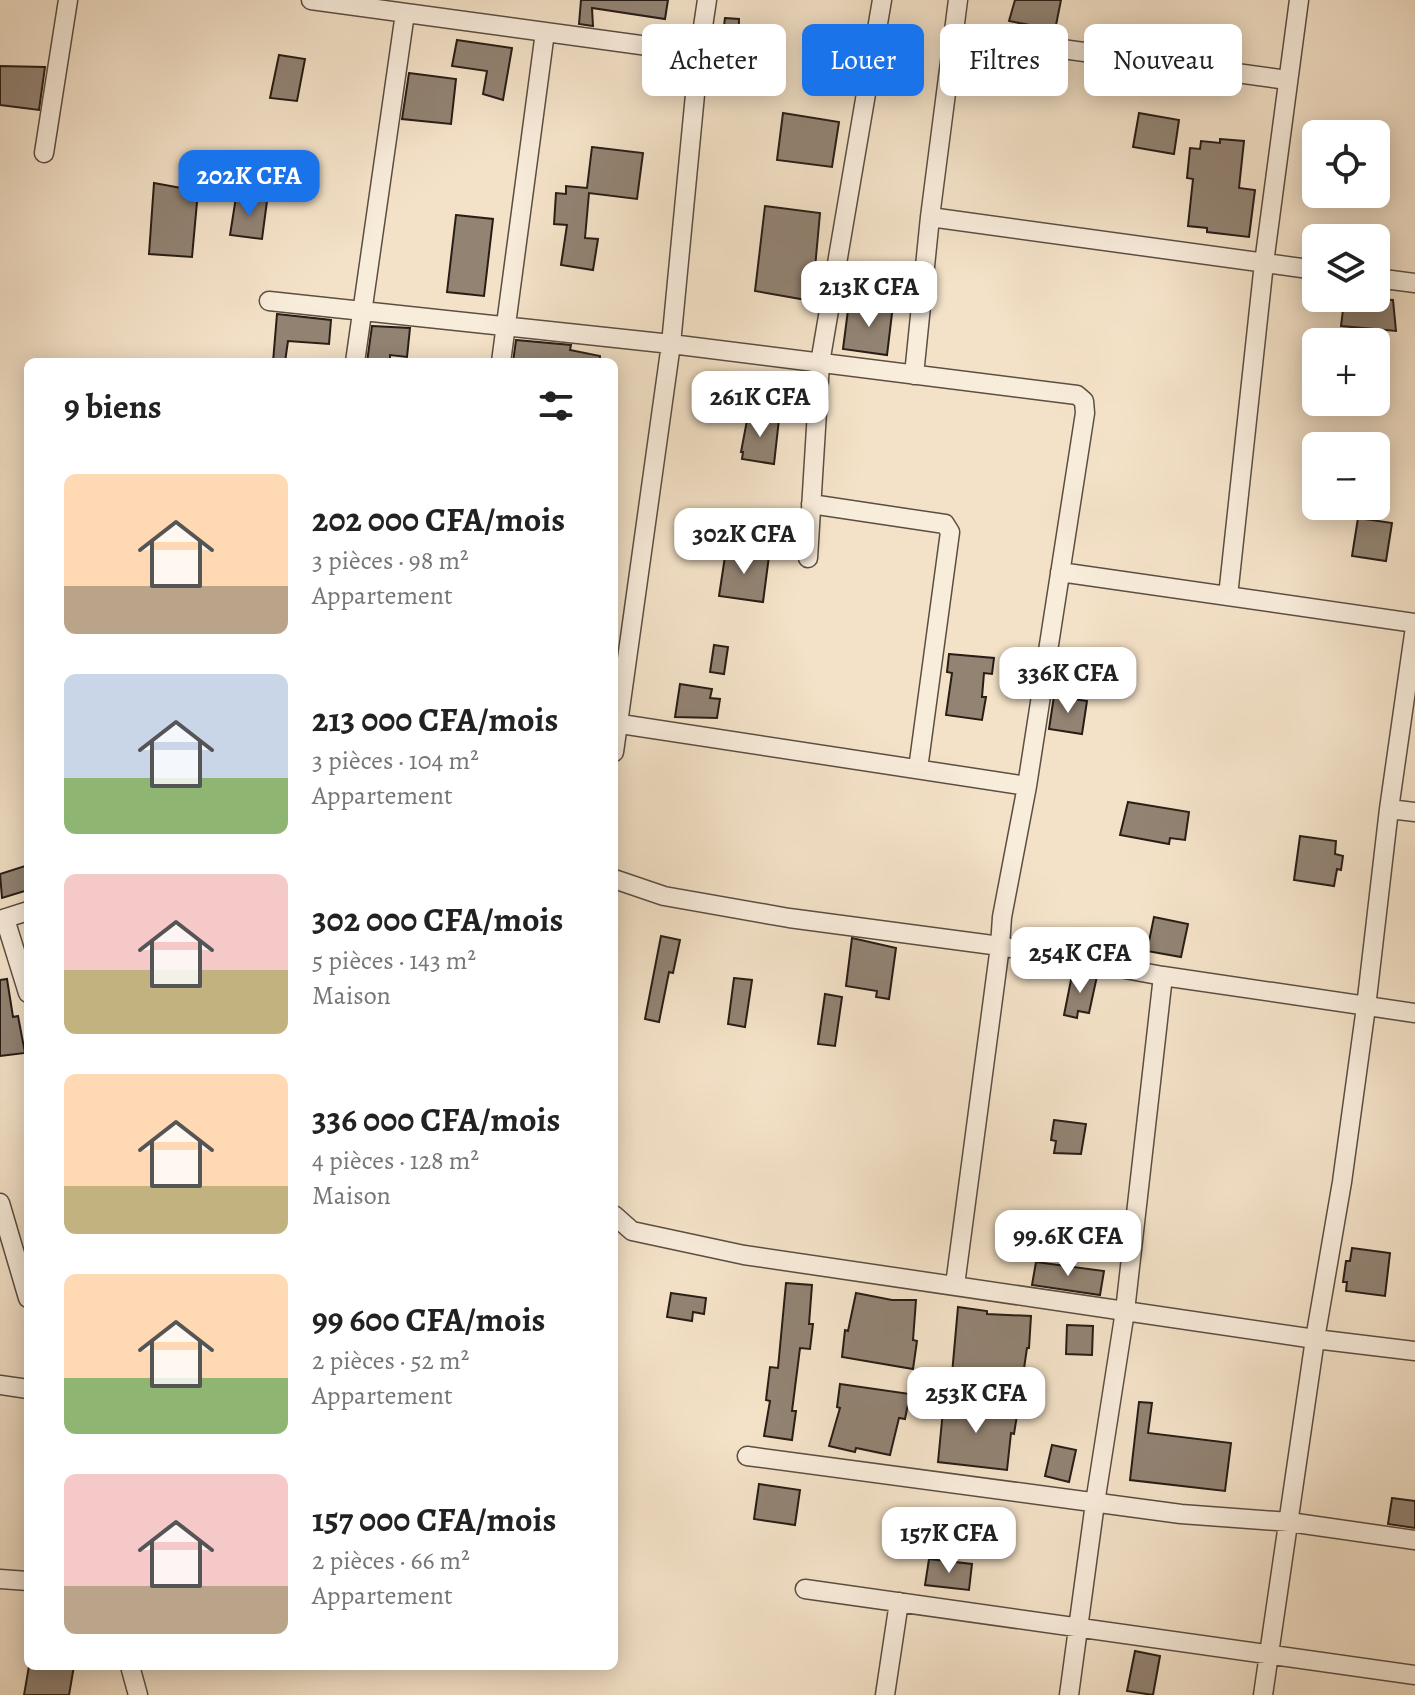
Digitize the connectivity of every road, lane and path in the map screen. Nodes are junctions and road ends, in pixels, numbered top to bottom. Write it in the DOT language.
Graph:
graph roads {
  1 [pos="68,0"];
  2 [pos="311,0"];
  3 [pos="707,0"];
  4 [pos="882,0"];
  5 [pos="958,0"];
  6 [pos="1299,0"];
  7 [pos="405,13"];
  8 [pos="703,24"];
  9 [pos="954,24"];
  10 [pos="545,32"];
  11 [pos="642,45"];
  12 [pos="1068,50"];
  13 [pos="1287,80"];
  14 [pos="695,96"];
  15 [pos="945,96"];
  16 [pos="44,153"];
  17 [pos="930,217"];
  18 [pos="1264,263"];
  19 [pos="1302,268"];
  20 [pos="1390,280"];
  21 [pos="1415,283"];
  22 [pos="269,301"];
  23 [pos="362,310"];
  24 [pos="506,326"];
  25 [pos="671,344"];
  26 [pos="356,358"];
  27 [pos="502,358"];
  28 [pos="820,363"];
  29 [pos="914,375"];
  30 [pos="811,504"];
  31 [pos="808,558"];
  32 [pos="1060,572"];
  33 [pos="1228,596"];
  34 [pos="1415,625"];
  35 [pos="618,710"];
  36 [pos="618,724"];
  37 [pos="918,769"];
  38 [pos="1027,786"];
  39 [pos="1389,809"];
  40 [pos="1415,812"];
  41 [pos="618,880"];
  42 [pos="24,912"];
  43 [pos="2,920"];
  44 [pos="1000,946"];
  45 [pos="1163,976"];
  46 [pos="24,982"];
  47 [pos="1366,1007"];
  48 [pos="1415,1013"];
  49 [pos="0,1203"];
  50 [pos="618,1219"];
  51 [pos="24,1284"];
  52 [pos="955,1285"];
  53 [pos="1125,1311"];
  54 [pos="1315,1339"];
  55 [pos="1415,1351"];
  56 [pos="0,1385"];
  57 [pos="24,1388"];
  58 [pos="747,1456"];
  59 [pos="1095,1503"];
  60 [pos="1289,1522"];
  61 [pos="1415,1540"];
  62 [pos="0,1579"];
  63 [pos="24,1581"];
  64 [pos="805,1589"];
  65 [pos="899,1602"];
  66 [pos="1079,1627"];
  67 [pos="1270,1654"];
  68 [pos="131,1670"];
  69 [pos="1415,1675"];
  70 [pos="138,1695"];
  71 [pos="885,1695"];
  72 [pos="1069,1695"];
  73 [pos="1263,1695"];
  1 -- 16 [label="street"];
  2 -- 7 [label="street"];
  3 -- 8 [label="street"];
  4 -- 28 [label="street"];
  5 -- 9 [label="street"];
  6 -- 13 [label="street"];
  7 -- 10 [label="street"];
  7 -- 23 [label="street"];
  10 -- 11 [label="street"];
  10 -- 24 [label="street"];
  12 -- 13 [label="street"];
  13 -- 18 [label="street"];
  14 -- 25 [label="street"];
  15 -- 17 [label="street"];
  17 -- 18 [label="street"];
  17 -- 29 [label="street"];
  18 -- 19 [label="street"];
  18 -- 33 [label="street"];
  20 -- 21 [label="street"];
  22 -- 23 [label="street"];
  23 -- 24 [label="street"];
  23 -- 26 [label="street"];
  24 -- 25 [label="street"];
  24 -- 27 [label="street"];
  25 -- 28 [label="street"];
  25 -- 35 [label="street"];
  28 -- 29 [label="street"];
  28 -- 30 [label="street"];
  29 -- 32 [label="street"];
  30 -- 31 [label="street"];
  30 -- 37 [label="street"];
  32 -- 33 [label="street"];
  32 -- 38 [label="street"];
  33 -- 34 [label="street"];
  34 -- 39 [label="street"];
  36 -- 37 [label="street"];
  37 -- 38 [label="street"];
  38 -- 44 [label="street"];
  39 -- 40 [label="street"];
  39 -- 47 [label="street"];
  41 -- 44 [label="street"];
  42 -- 43 [label="street"];
  43 -- 46 [label="street"];
  44 -- 45 [label="street"];
  44 -- 52 [label="street"];
  45 -- 47 [label="street"];
  45 -- 53 [label="street"];
  47 -- 48 [label="street"];
  47 -- 54 [label="street"];
  49 -- 51 [label="street"];
  50 -- 52 [label="street"];
  52 -- 53 [label="street"];
  53 -- 54 [label="street"];
  53 -- 59 [label="street"];
  54 -- 55 [label="street"];
  54 -- 60 [label="street"];
  56 -- 57 [label="street"];
  58 -- 59 [label="street"];
  59 -- 60 [label="street"];
  59 -- 66 [label="street"];
  60 -- 61 [label="street"];
  60 -- 67 [label="street"];
  62 -- 63 [label="street"];
  64 -- 65 [label="street"];
  65 -- 66 [label="street"];
  65 -- 71 [label="street"];
  66 -- 67 [label="street"];
  66 -- 72 [label="street"];
  67 -- 69 [label="street"];
  67 -- 73 [label="street"];
  68 -- 70 [label="street"];
}
